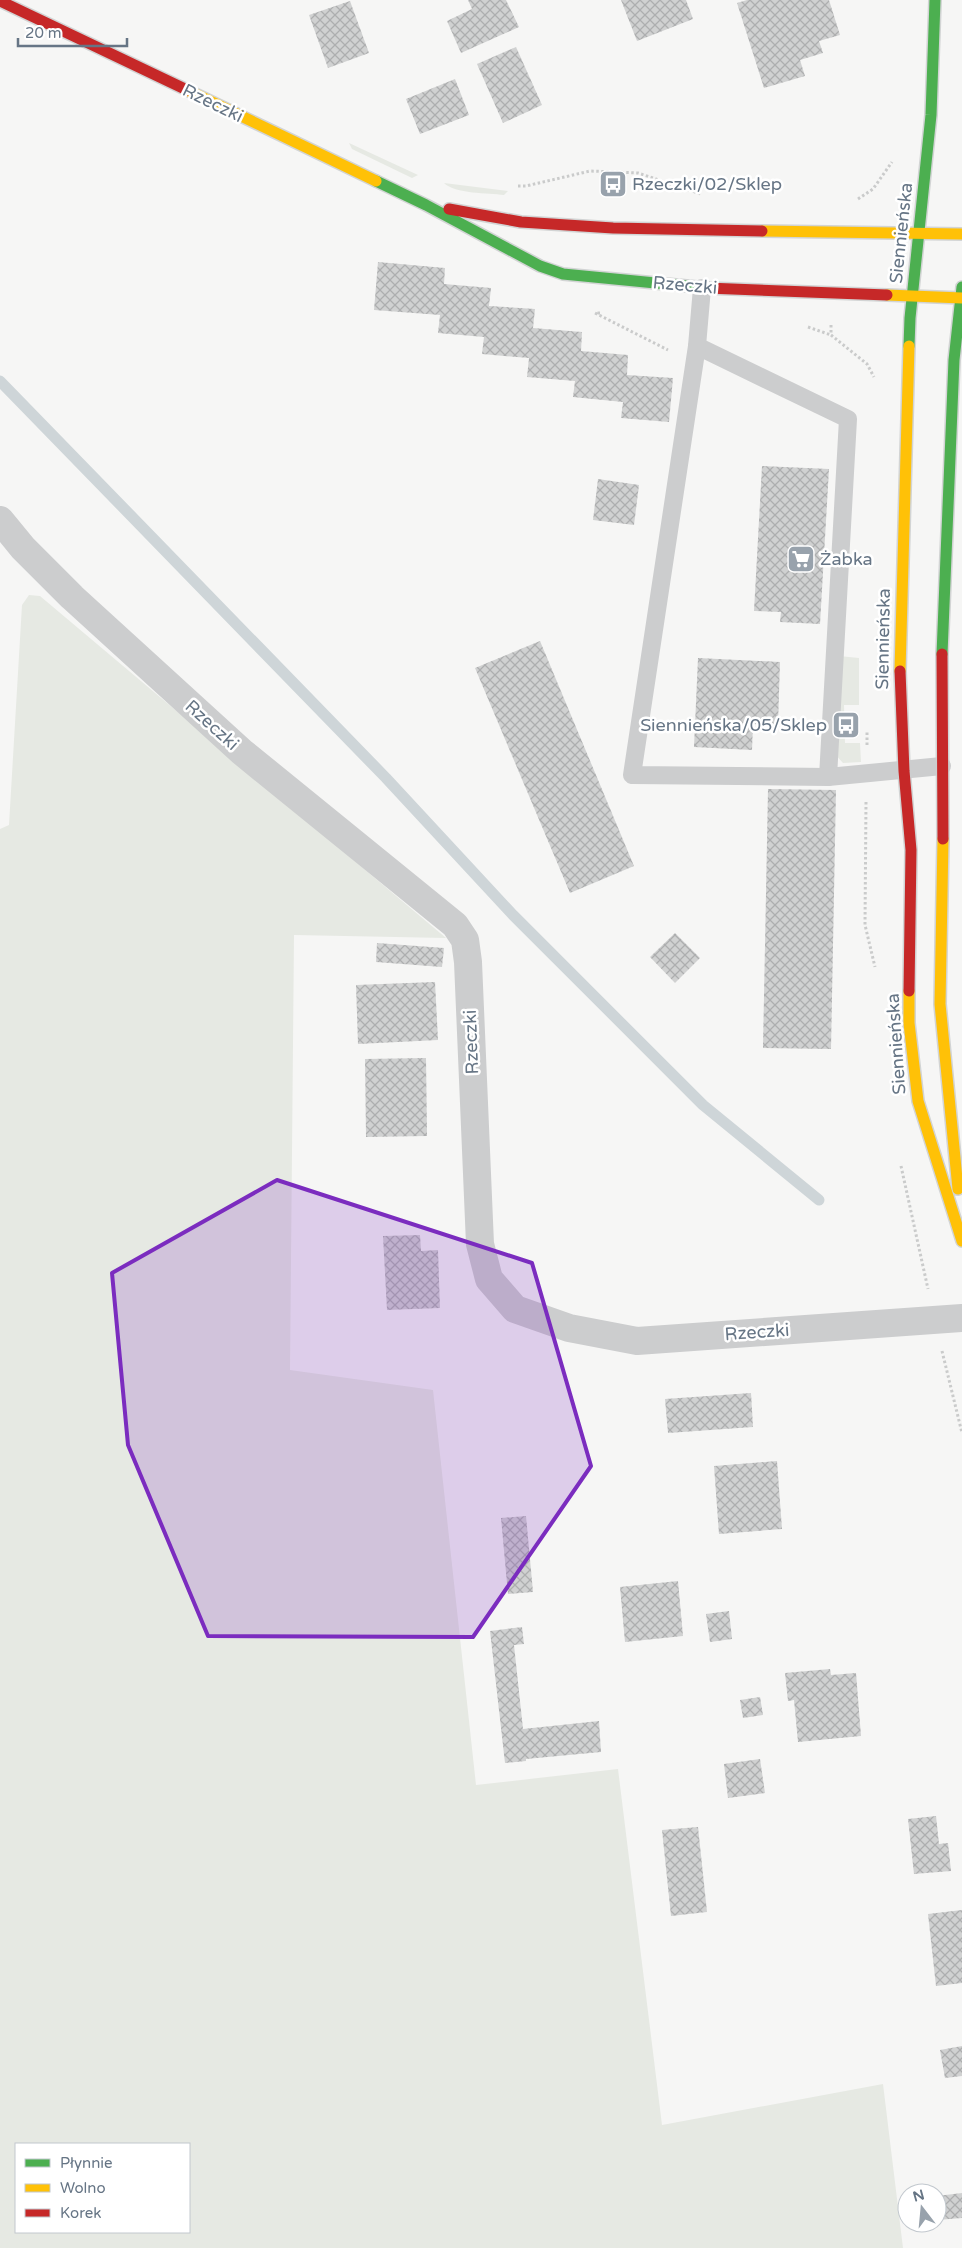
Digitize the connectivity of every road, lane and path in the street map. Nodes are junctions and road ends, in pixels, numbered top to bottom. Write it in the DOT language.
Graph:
graph roads {
  1 [pos="935,0"];
  2 [pos="0,1"];
  3 [pos="894,160"];
  4 [pos="510,185"];
  5 [pos="709,196"];
  6 [pos="426,205"];
  7 [pos="832,232"];
  8 [pos="919,233"];
  9 [pos="962,234"];
  10 [pos="702,288"];
  11 [pos="832,293"];
  12 [pos="962,294"];
  13 [pos="912,296"];
  14 [pos="697,346"];
  15 [pos="876,382"];
  16 [pos="0,520"];
  17 [pos="942,766"];
  18 [pos="904,771"];
  19 [pos="828,777"];
  20 [pos="962,1228"];
  21 [pos="962,1241"];
  22 [pos="962,1318"];
  1 -- 8 [label="main road, Siennieńska"];
  2 -- 6 [label="main road, Rzeczki"];
  3 -- 7 [label="path"];
  4 -- 5 [label="path"];
  6 -- 7 [label="main road, Rzeczki"];
  6 -- 10 [label="main road, Rzeczki"];
  7 -- 8 [label="main road, Rzeczki"];
  8 -- 9 [label="main road, Rzeczki"];
  8 -- 13 [label="main road, Siennieńska"];
  10 -- 11 [label="main road, Rzeczki"];
  10 -- 14 [label="lane"];
  11 -- 13 [label="main road, Rzeczki"];
  11 -- 15 [label="path"];
  12 -- 13 [label="main road, Rzeczki"];
  12 -- 17 [label="main road"];
  13 -- 18 [label="main road, Siennieńska"];
  14 -- 19 [label="lane"];
  14 -- 19 [label="lane"];
  16 -- 22 [label="street, Rzeczki"];
  17 -- 18 [label="lane"];
  17 -- 20 [label="main road"];
  18 -- 19 [label="lane"];
  18 -- 21 [label="main road, Siennieńska"];
}
